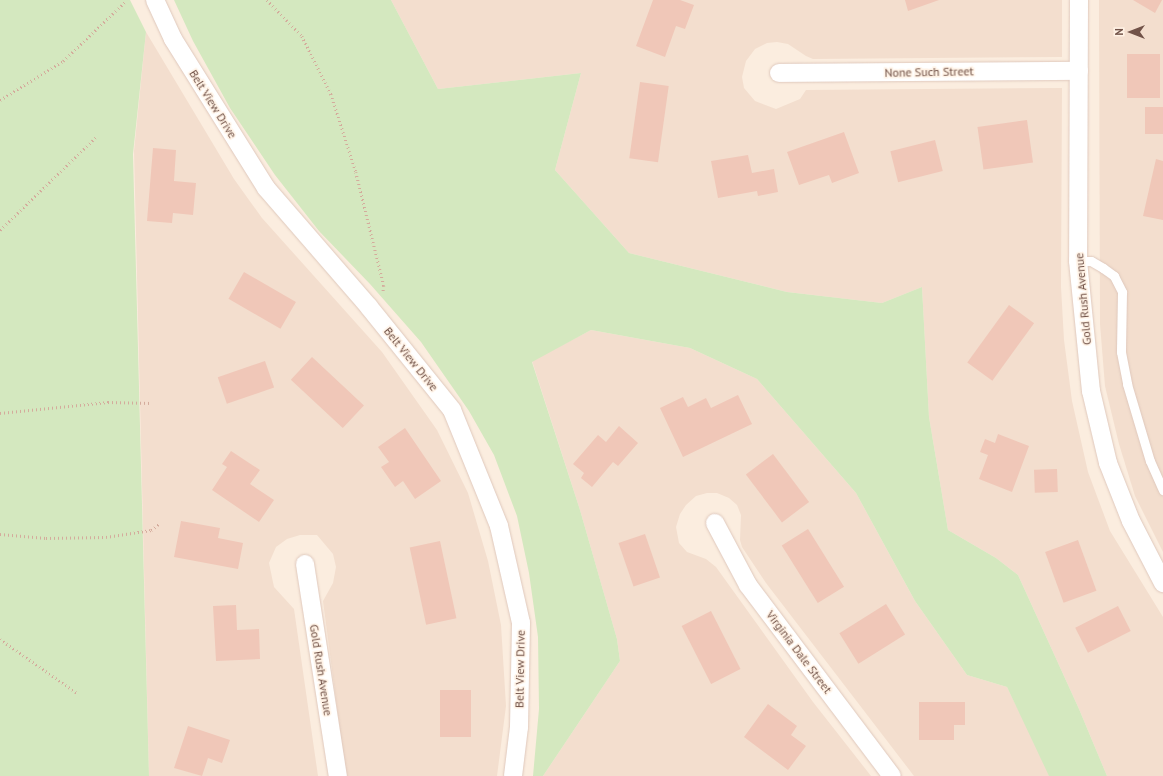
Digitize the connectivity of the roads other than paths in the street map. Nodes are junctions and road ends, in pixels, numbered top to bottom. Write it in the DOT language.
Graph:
graph roads {
  1 [pos="155,0"];
  2 [pos="1079,0"];
  3 [pos="1079,71"];
  4 [pos="779,74"];
  5 [pos="1078,261"];
  6 [pos="1163,490"];
  7 [pos="715,523"];
  8 [pos="305,564"];
  9 [pos="1163,583"];
  10 [pos="338,776"];
  11 [pos="513,776"];
  12 [pos="892,776"];
  1 -- 11 [label="street, Belt View Drive"];
  2 -- 3 [label="street, Gold Rush Avenue"];
  3 -- 4 [label="street, None Such Street"];
  3 -- 5 [label="street, Gold Rush Avenue"];
  5 -- 6 [label="lane"];
  5 -- 9 [label="street, Gold Rush Avenue"];
  7 -- 12 [label="street, Virginia Dale Street"];
  8 -- 10 [label="street, Gold Rush Avenue"];
}
